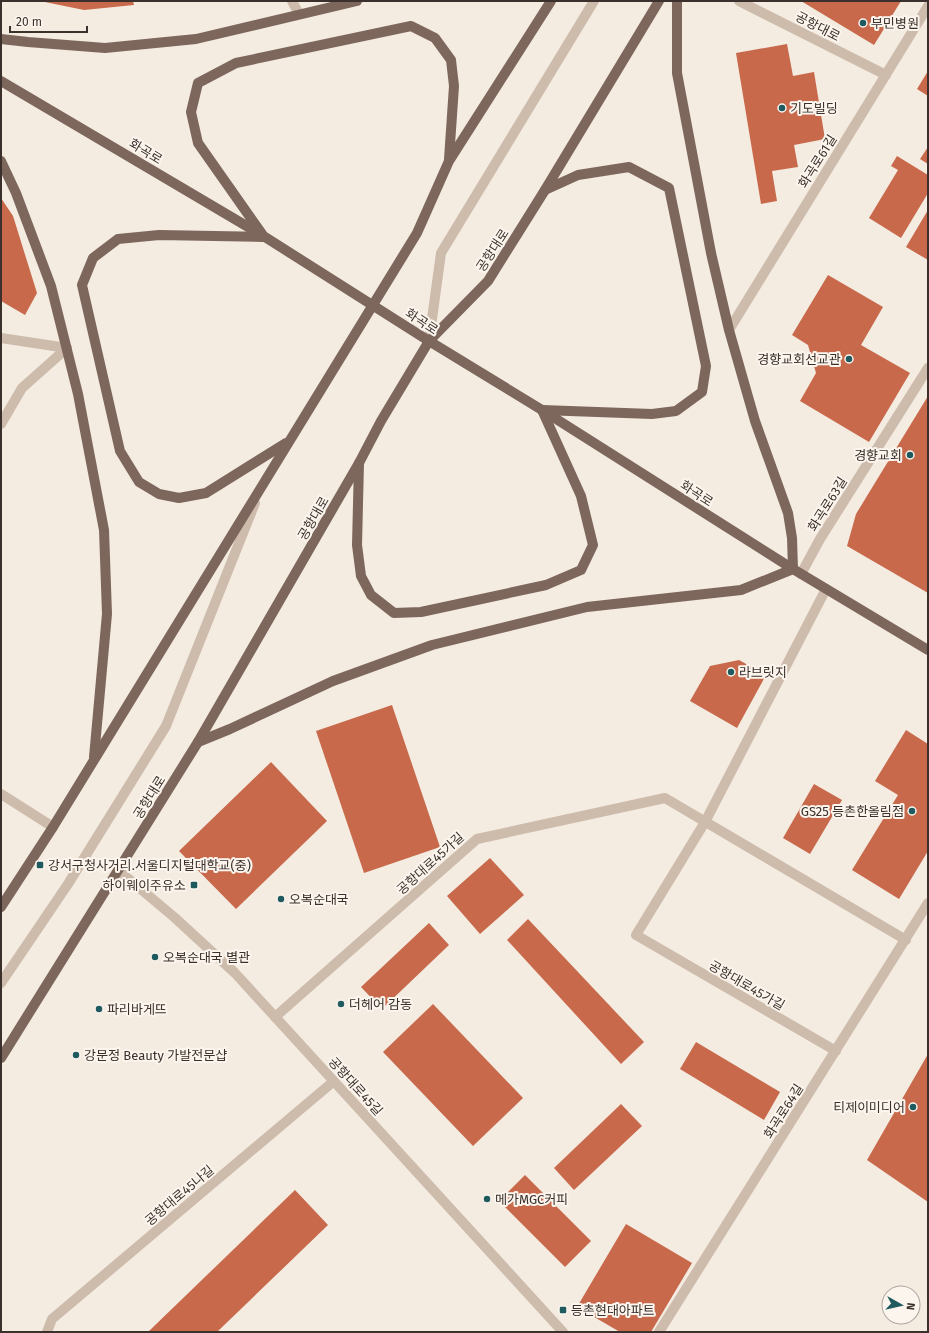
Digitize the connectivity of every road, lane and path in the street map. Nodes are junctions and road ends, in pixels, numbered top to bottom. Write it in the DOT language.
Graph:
graph roads {
  1 [pos="292,1"];
  2 [pos="357,1"];
  3 [pos="551,1"];
  4 [pos="594,1"];
  5 [pos="659,1"];
  6 [pos="676,1"];
  7 [pos="739,1"];
  8 [pos="928,6"];
  9 [pos="299,14"];
  10 [pos="1,39"];
  11 [pos="886,75"];
  12 [pos="1,81"];
  13 [pos="1,161"];
  14 [pos="449,161"];
  15 [pos="545,190"];
  16 [pos="265,237"];
  17 [pos="373,305"];
  18 [pos="729,330"];
  19 [pos="1,338"];
  20 [pos="429,340"];
  21 [pos="67,348"];
  22 [pos="928,368"];
  23 [pos="542,410"];
  24 [pos="1,424"];
  25 [pos="289,442"];
  26 [pos="359,463"];
  27 [pos="261,488"];
  28 [pos="797,571"];
  29 [pos="826,589"];
  30 [pos="928,650"];
  31 [pos="198,742"];
  32 [pos="94,760"];
  33 [pos="1,794"];
  34 [pos="705,822"];
  35 [pos="53,827"];
  36 [pos="118,870"];
  37 [pos="928,904"];
  38 [pos="1,907"];
  39 [pos="906,940"];
  40 [pos="1,983"];
  41 [pos="276,1017"];
  42 [pos="836,1051"];
  43 [pos="1,1058"];
  44 [pos="334,1081"];
  45 [pos="47,1332"];
  46 [pos="563,1332"];
  47 [pos="659,1332"];
  1 -- 9 [label="street"];
  2 -- 9 [label="main road"];
  3 -- 14 [label="main road"];
  4 -- 20 [label="street"];
  5 -- 15 [label="main road, 공항대로"];
  6 -- 18 [label="main road"];
  7 -- 11 [label="street, 공항대로"];
  8 -- 11 [label="street, 화곡로61길"];
  9 -- 10 [label="main road"];
  11 -- 18 [label="street, 화곡로61길"];
  12 -- 16 [label="main road, 화곡로"];
  13 -- 21 [label="main road"];
  14 -- 16 [label="main road"];
  14 -- 17 [label="main road"];
  15 -- 20 [label="main road, 공항대로"];
  15 -- 23 [label="main road"];
  16 -- 17 [label="main road, 화곡로"];
  16 -- 25 [label="main road"];
  17 -- 20 [label="main road, 화곡로"];
  17 -- 25 [label="main road"];
  18 -- 28 [label="main road"];
  19 -- 21 [label="street"];
  20 -- 23 [label="main road, 화곡로"];
  20 -- 26 [label="main road, 공항대로"];
  21 -- 24 [label="street"];
  21 -- 32 [label="main road"];
  22 -- 28 [label="street, 화곡로63길"];
  23 -- 26 [label="main road"];
  23 -- 28 [label="main road, 화곡로"];
  25 -- 27 [label="main road"];
  26 -- 31 [label="main road, 공항대로"];
  27 -- 32 [label="main road"];
  27 -- 40 [label="street"];
  28 -- 29 [label="main road, 화곡로"];
  28 -- 31 [label="main road"];
  29 -- 30 [label="main road, 화곡로"];
  29 -- 34 [label="street"];
  31 -- 36 [label="main road, 공항대로"];
  32 -- 35 [label="main road"];
  33 -- 35 [label="street"];
  34 -- 39 [label="street, 공항대로45가길"];
  34 -- 41 [label="street, 공항대로45가길"];
  34 -- 42 [label="street, 공항대로45가길"];
  35 -- 38 [label="main road"];
  36 -- 41 [label="street, 공항대로45길"];
  36 -- 43 [label="main road, 공항대로"];
  37 -- 39 [label="street, 화곡로64길"];
  39 -- 42 [label="street, 화곡로64길"];
  41 -- 44 [label="street, 공항대로45길"];
  42 -- 47 [label="street, 화곡로64길"];
  44 -- 45 [label="street, 공항대로45나길"];
  44 -- 46 [label="street, 공항대로45길"];
}
